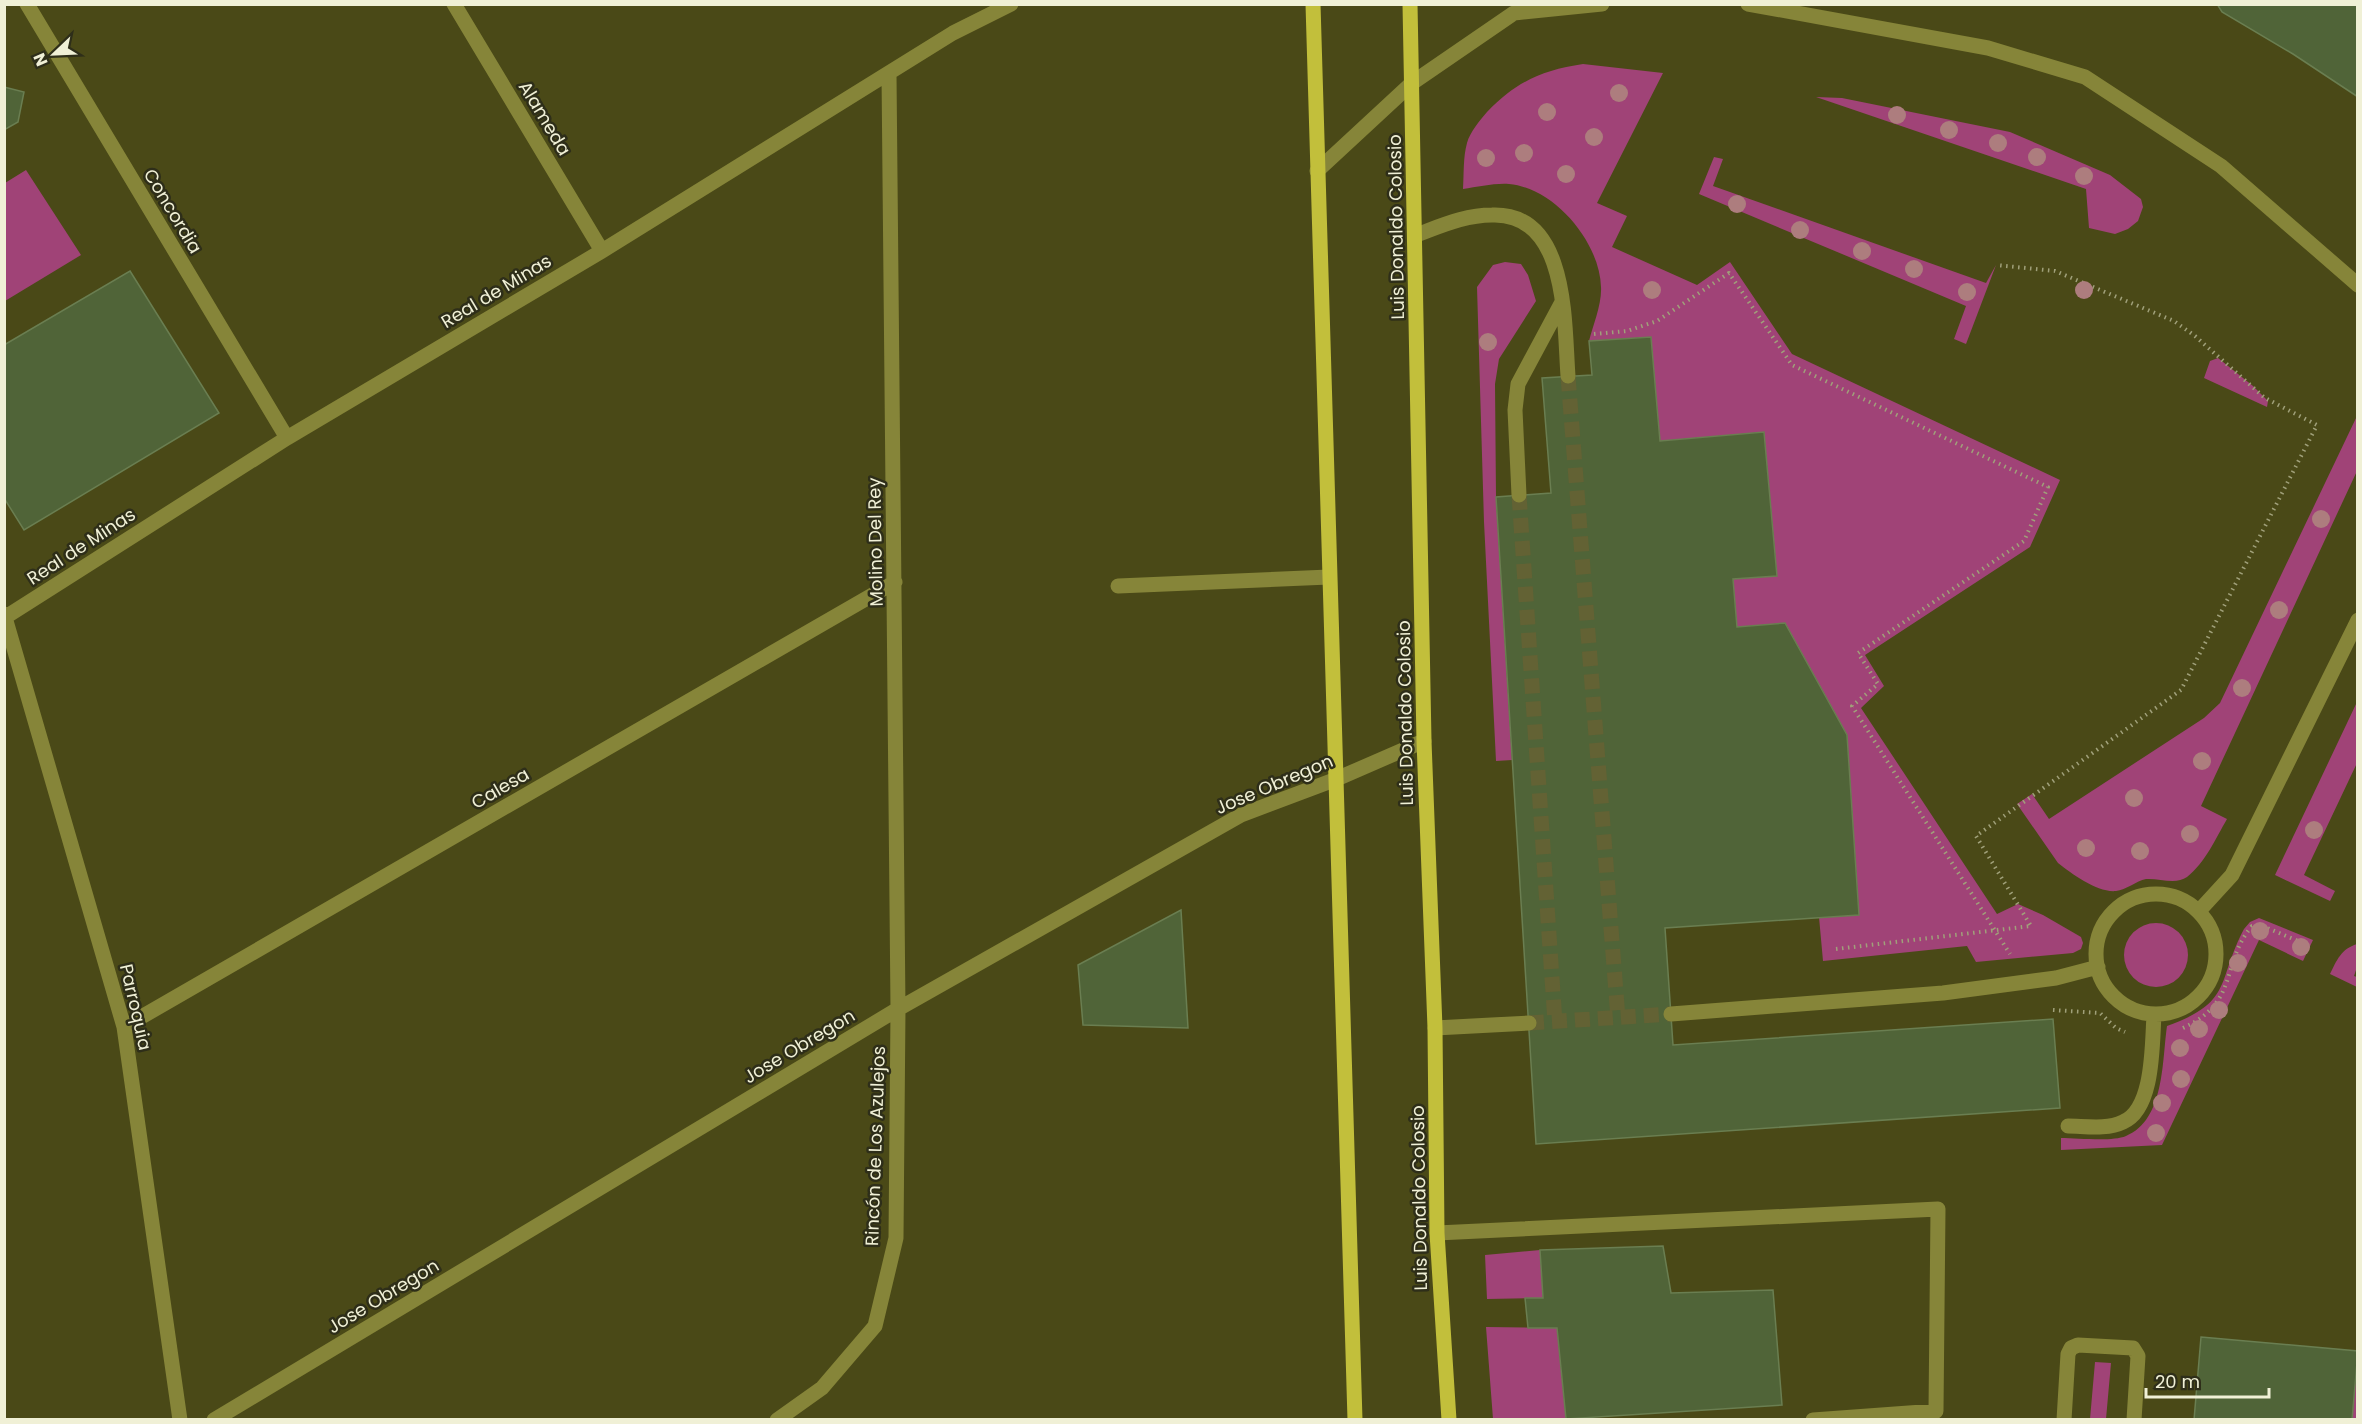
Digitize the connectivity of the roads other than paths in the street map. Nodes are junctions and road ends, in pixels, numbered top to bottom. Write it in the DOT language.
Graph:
graph roads {
  1 [pos="27,4"];
  2 [pos="454,4"];
  3 [pos="1011,4"];
  4 [pos="1313,4"];
  5 [pos="1410,4"];
  6 [pos="1602,4"];
  7 [pos="1748,4"];
  8 [pos="889,75"];
  9 [pos="1412,83"];
  10 [pos="1317,171"];
  11 [pos="1416,234"];
  12 [pos="602,251"];
  13 [pos="2358,285"];
  14 [pos="1562,302"];
  15 [pos="1568,376"];
  16 [pos="286,438"];
  17 [pos="1519,495"];
  18 [pos="1329,577"];
  19 [pos="895,582"];
  20 [pos="1118,586"];
  21 [pos="5,616"];
  22 [pos="2358,620"];
  23 [pos="1424,741"];
  24 [pos="1334,780"];
  25 [pos="2199,911"];
  26 [pos="2098,967"];
  27 [pos="898,1009"];
  28 [pos="1671,1014"];
  29 [pos="2154,1015"];
  30 [pos="1528,1023"];
  31 [pos="124,1027"];
  32 [pos="1435,1028"];
  33 [pos="2068,1126"];
  34 [pos="1437,1233"];
  35 [pos="180,1419"];
  36 [pos="214,1419"];
  37 [pos="777,1419"];
  38 [pos="1355,1419"];
  39 [pos="1449,1419"];
  40 [pos="1813,1419"];
  41 [pos="2064,1419"];
  42 [pos="2134,1419"];
  1 -- 16 [label="street, Concordia"];
  2 -- 12 [label="street, Alameda"];
  3 -- 8 [label="street, Real de Minas"];
  4 -- 10 [label="main road"];
  5 -- 9 [label="main road, Luis Donaldo Colosio"];
  6 -- 9 [label="street"];
  7 -- 13 [label="street"];
  8 -- 12 [label="street, Real de Minas"];
  8 -- 19 [label="street, Molino Del Rey"];
  9 -- 10 [label="street"];
  9 -- 11 [label="main road, Luis Donaldo Colosio"];
  10 -- 18 [label="main road"];
  11 -- 14 [label="street"];
  11 -- 23 [label="main road, Luis Donaldo Colosio"];
  12 -- 16 [label="street, Real de Minas"];
  14 -- 15 [label="street"];
  14 -- 17 [label="street"];
  16 -- 21 [label="street, Real de Minas"];
  18 -- 20 [label="street"];
  18 -- 24 [label="main road"];
  19 -- 27 [label="street, Molino Del Rey"];
  19 -- 31 [label="street, Calesa"];
  21 -- 31 [label="street, Parroquia"];
  22 -- 25 [label="street"];
  23 -- 24 [label="street, Jose Obregon"];
  23 -- 32 [label="main road, Luis Donaldo Colosio"];
  24 -- 27 [label="street, Jose Obregon"];
  24 -- 38 [label="main road"];
  25 -- 26 [label="street"];
  25 -- 29 [label="street"];
  26 -- 28 [label="street"];
  26 -- 29 [label="street"];
  27 -- 36 [label="street, Jose Obregon"];
  27 -- 37 [label="street, Rincón de Los Azulejos"];
  29 -- 33 [label="street"];
  30 -- 32 [label="street"];
  31 -- 35 [label="street, Parroquia"];
  32 -- 34 [label="main road, Luis Donaldo Colosio"];
  34 -- 39 [label="main road, Luis Donaldo Colosio"];
  34 -- 40 [label="street"];
  41 -- 42 [label="street"];
}
